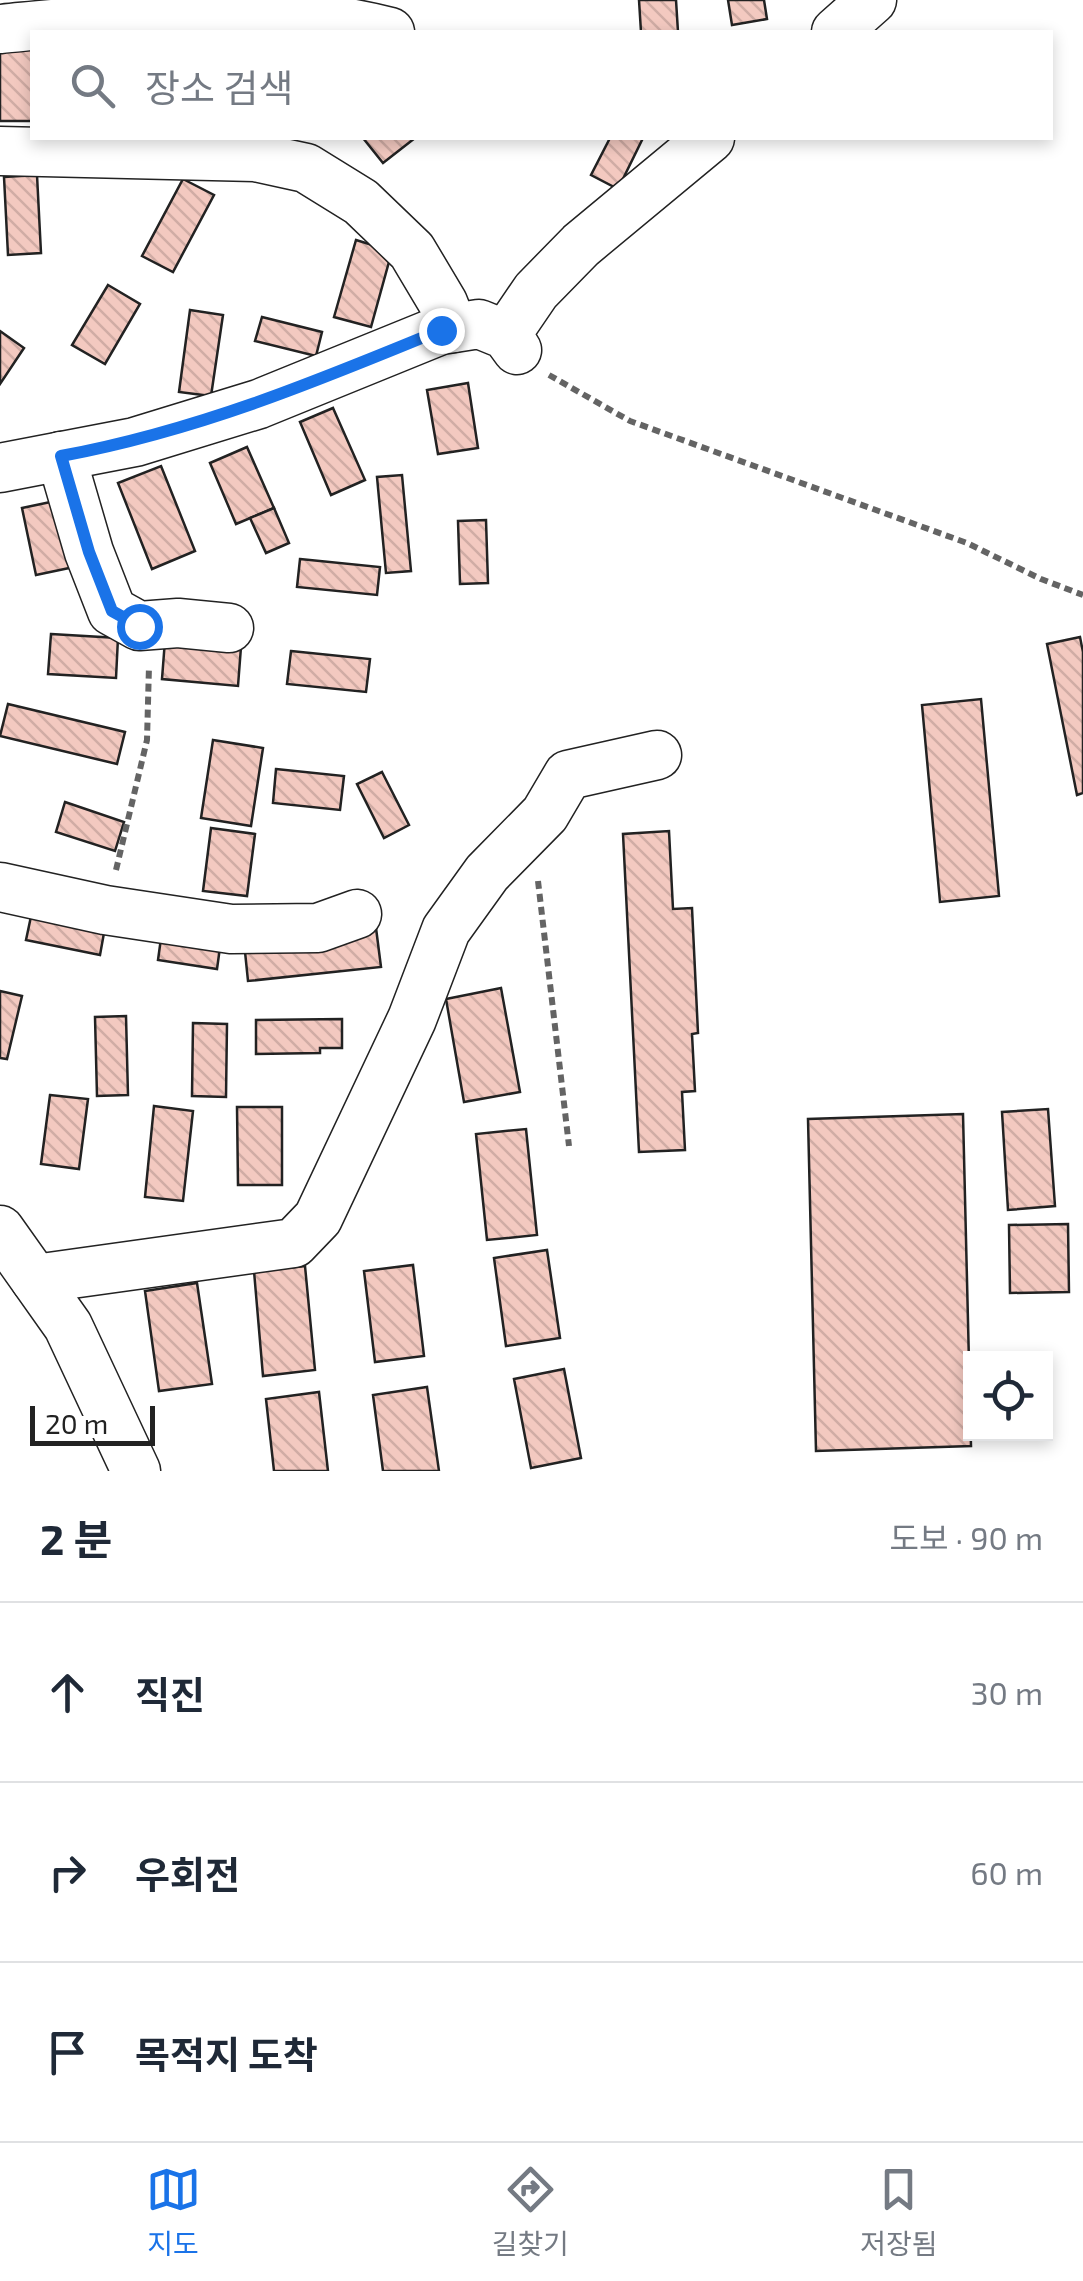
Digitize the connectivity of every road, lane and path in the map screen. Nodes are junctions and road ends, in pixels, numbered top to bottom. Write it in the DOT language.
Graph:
graph roads {
  1 [pos="872,0"];
  2 [pos="0,29"];
  3 [pos="384,30"];
  4 [pos="838,30"];
  5 [pos="708,140"];
  6 [pos="0,151"];
  7 [pos="453,328"];
  8 [pos="511,343"];
  9 [pos="61,456"];
  10 [pos="0,468"];
  11 [pos="1083,595"];
  12 [pos="151,626"];
  13 [pos="229,628"];
  14 [pos="657,755"];
  15 [pos="526,836"];
  16 [pos="0,887"];
  17 [pos="105,910"];
  18 [pos="357,914"];
  19 [pos="569,1146"];
  20 [pos="0,1230"];
  21 [pos="35,1279"];
  22 [pos="136,1471"];
  1 -- 4 [label="street"];
  2 -- 3 [label="street"];
  5 -- 8 [label="street"];
  6 -- 7 [label="street"];
  7 -- 8 [label="street"];
  7 -- 9 [label="street"];
  8 -- 11 [label="path"];
  9 -- 10 [label="street"];
  9 -- 12 [label="street"];
  12 -- 13 [label="street"];
  12 -- 17 [label="path"];
  14 -- 15 [label="street"];
  15 -- 19 [label="path"];
  15 -- 21 [label="street"];
  16 -- 17 [label="street"];
  17 -- 18 [label="street"];
  20 -- 21 [label="street"];
  21 -- 22 [label="street"];
}
